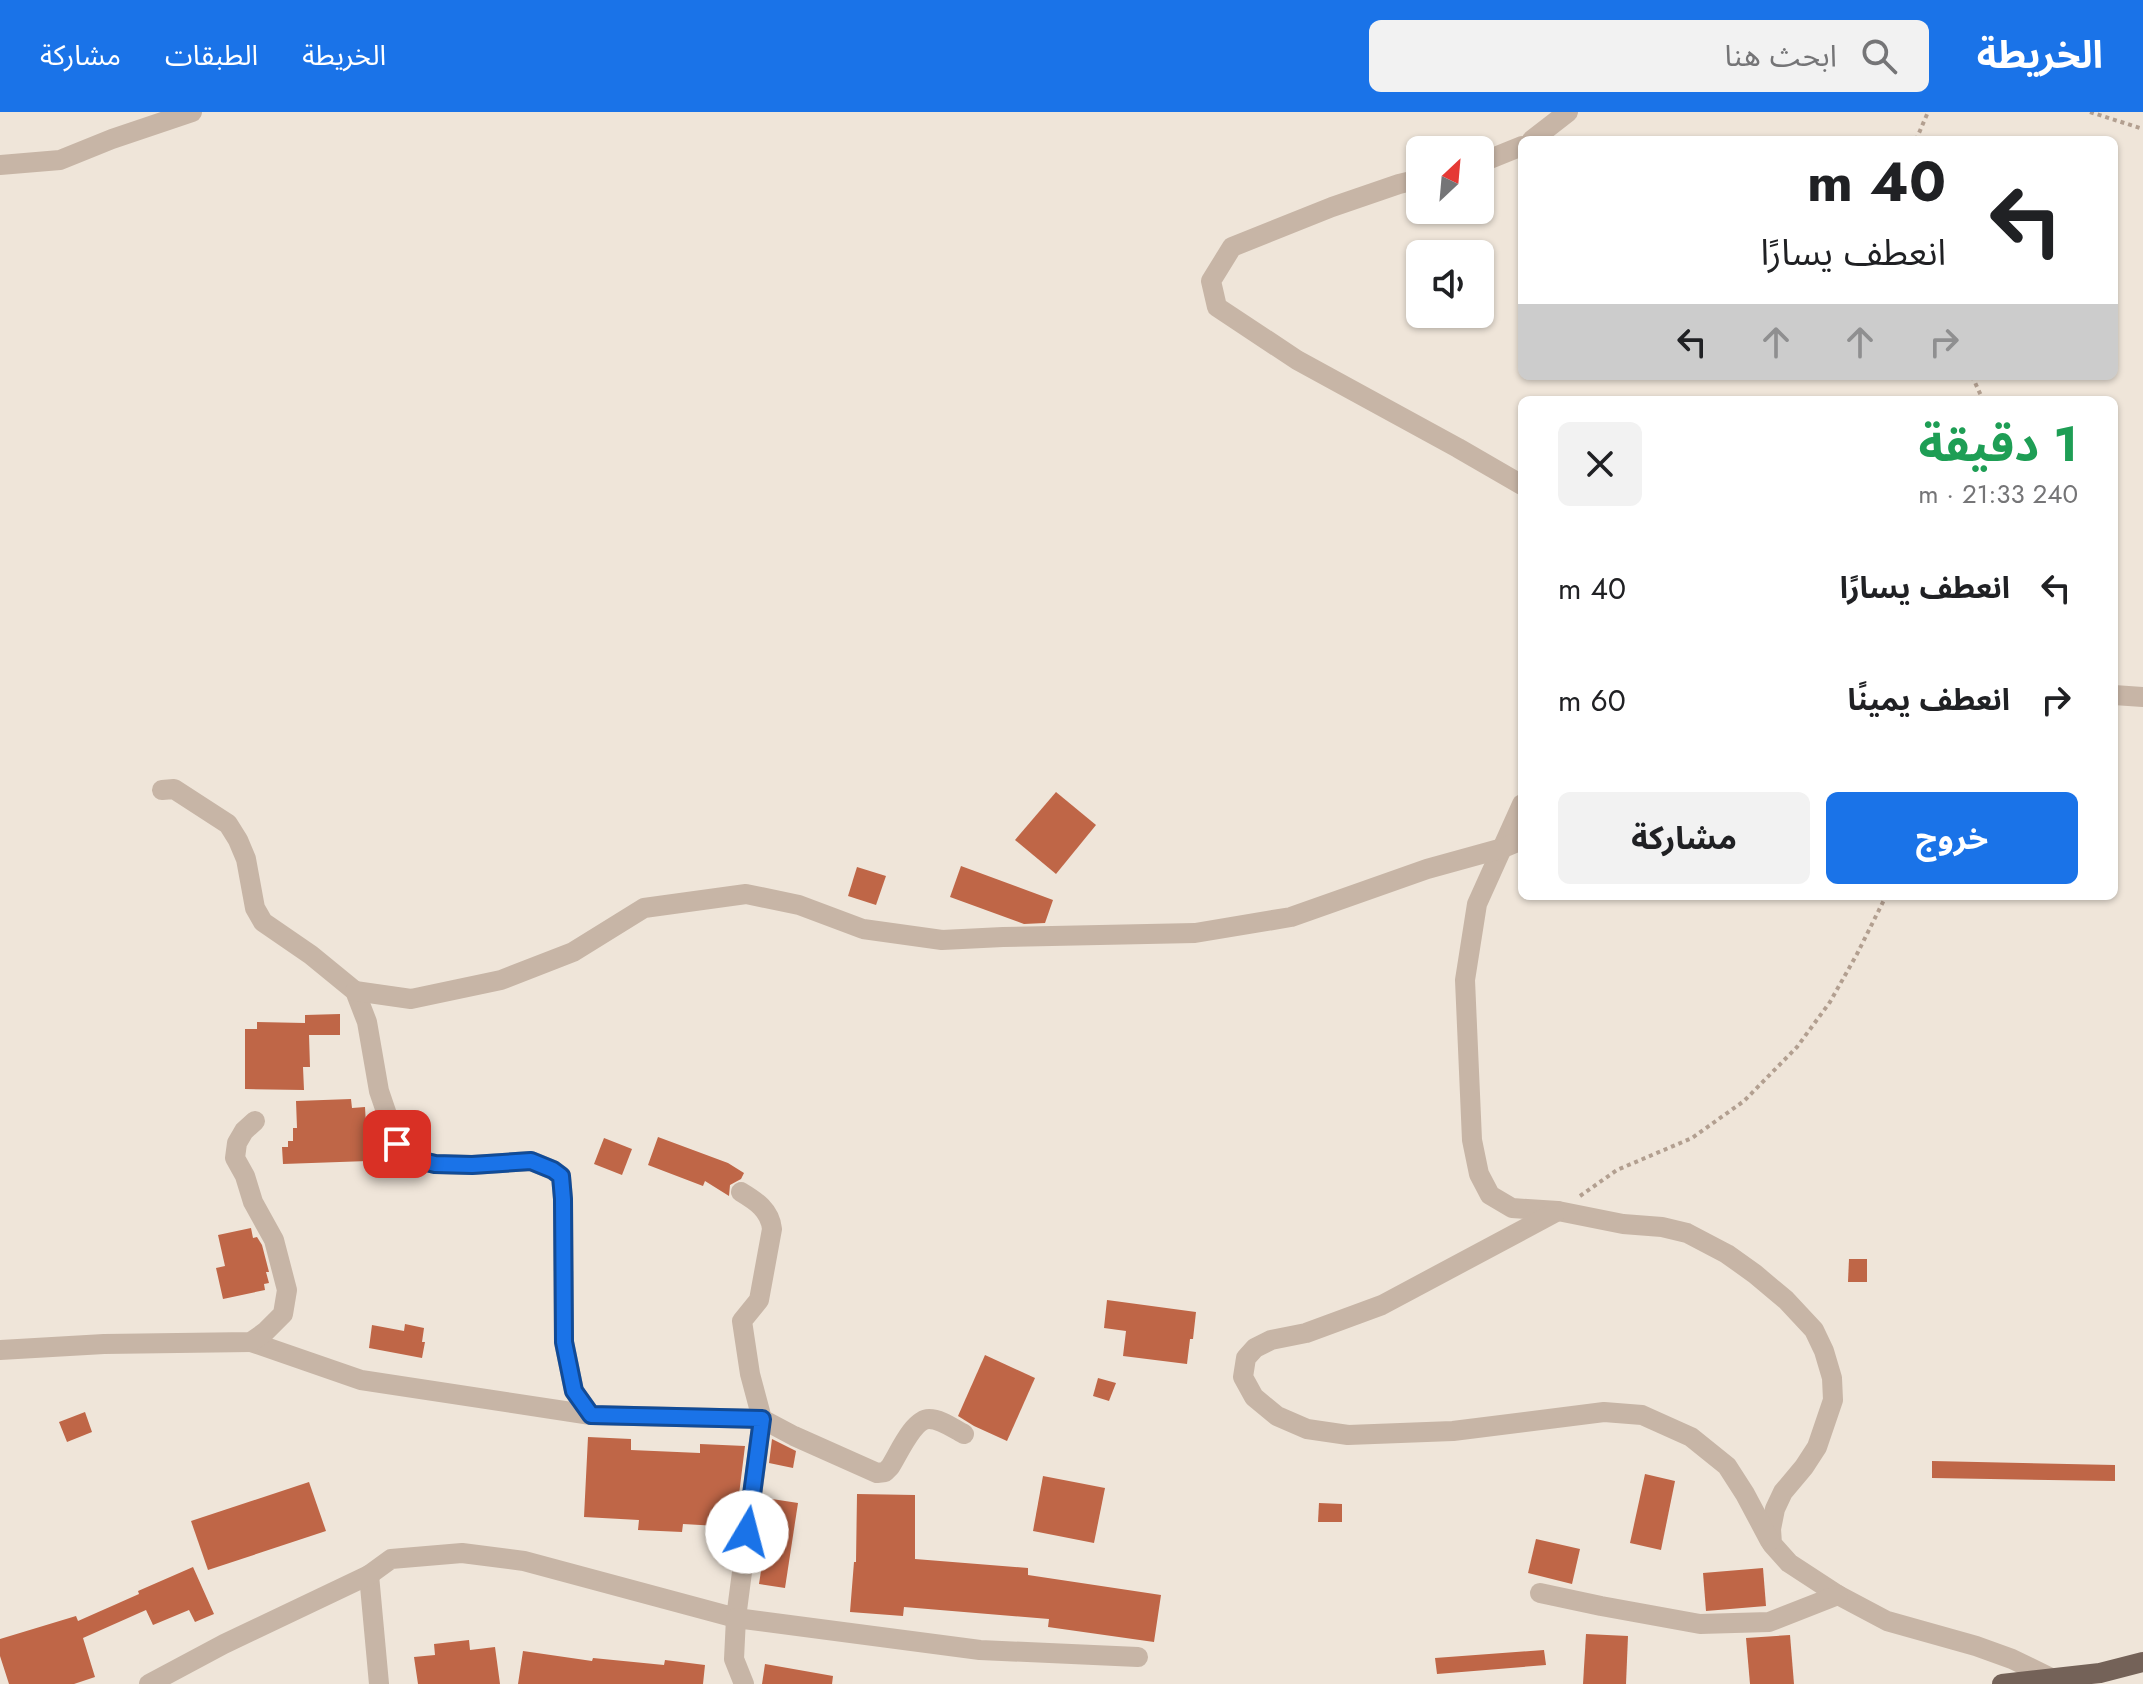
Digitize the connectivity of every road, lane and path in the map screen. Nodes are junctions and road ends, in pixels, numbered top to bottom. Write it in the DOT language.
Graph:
graph roads {
  1 [pos="192,112"];
  2 [pos="1568,112"];
  3 [pos="1928,112"];
  4 [pos="2090,112"];
  5 [pos="2143,129"];
  6 [pos="1537,136"];
  7 [pos="1918,136"];
  8 [pos="1518,148"];
  9 [pos="1494,157"];
  10 [pos="0,165"];
  11 [pos="1406,182"];
  12 [pos="1518,483"];
  13 [pos="2118,695"];
  14 [pos="2143,697"];
  15 [pos="162,790"];
  16 [pos="1518,820"];
  17 [pos="1512,844"];
  18 [pos="1884,900"];
  19 [pos="355,991"];
  20 [pos="255,1121"];
  21 [pos="741,1192"];
  22 [pos="1558,1211"];
  23 [pos="251,1342"];
  24 [pos="0,1350"];
  25 [pos="591,1415"];
  26 [pos="762,1419"];
  27 [pos="964,1434"];
  28 [pos="1772,1544"];
  29 [pos="369,1575"];
  30 [pos="1540,1593"];
  31 [pos="1838,1595"];
  32 [pos="736,1618"];
  33 [pos="1138,1657"];
  34 [pos="2143,1662"];
  35 [pos="2051,1678"];
  36 [pos="149,1684"];
  37 [pos="379,1684"];
  38 [pos="744,1684"];
  39 [pos="2002,1684"];
  1 -- 10 [label="street"];
  2 -- 6 [label="street"];
  3 -- 7 [label="path"];
  4 -- 5 [label="path"];
  8 -- 9 [label="street"];
  11 -- 12 [label="street"];
  13 -- 14 [label="street"];
  15 -- 19 [label="street"];
  16 -- 17 [label="street"];
  17 -- 19 [label="street"];
  17 -- 22 [label="street"];
  18 -- 22 [label="path"];
  19 -- 25 [label="street"];
  20 -- 23 [label="street"];
  21 -- 26 [label="street"];
  22 -- 28 [label="street"];
  22 -- 28 [label="street"];
  23 -- 24 [label="street"];
  23 -- 25 [label="street"];
  25 -- 26 [label="street"];
  26 -- 27 [label="street"];
  26 -- 32 [label="street"];
  28 -- 31 [label="street"];
  29 -- 32 [label="street"];
  29 -- 36 [label="street"];
  29 -- 37 [label="street"];
  30 -- 31 [label="street"];
  31 -- 35 [label="street"];
  32 -- 33 [label="street"];
  32 -- 38 [label="street"];
  34 -- 35 [label="main road"];
  35 -- 39 [label="main road"];
}
